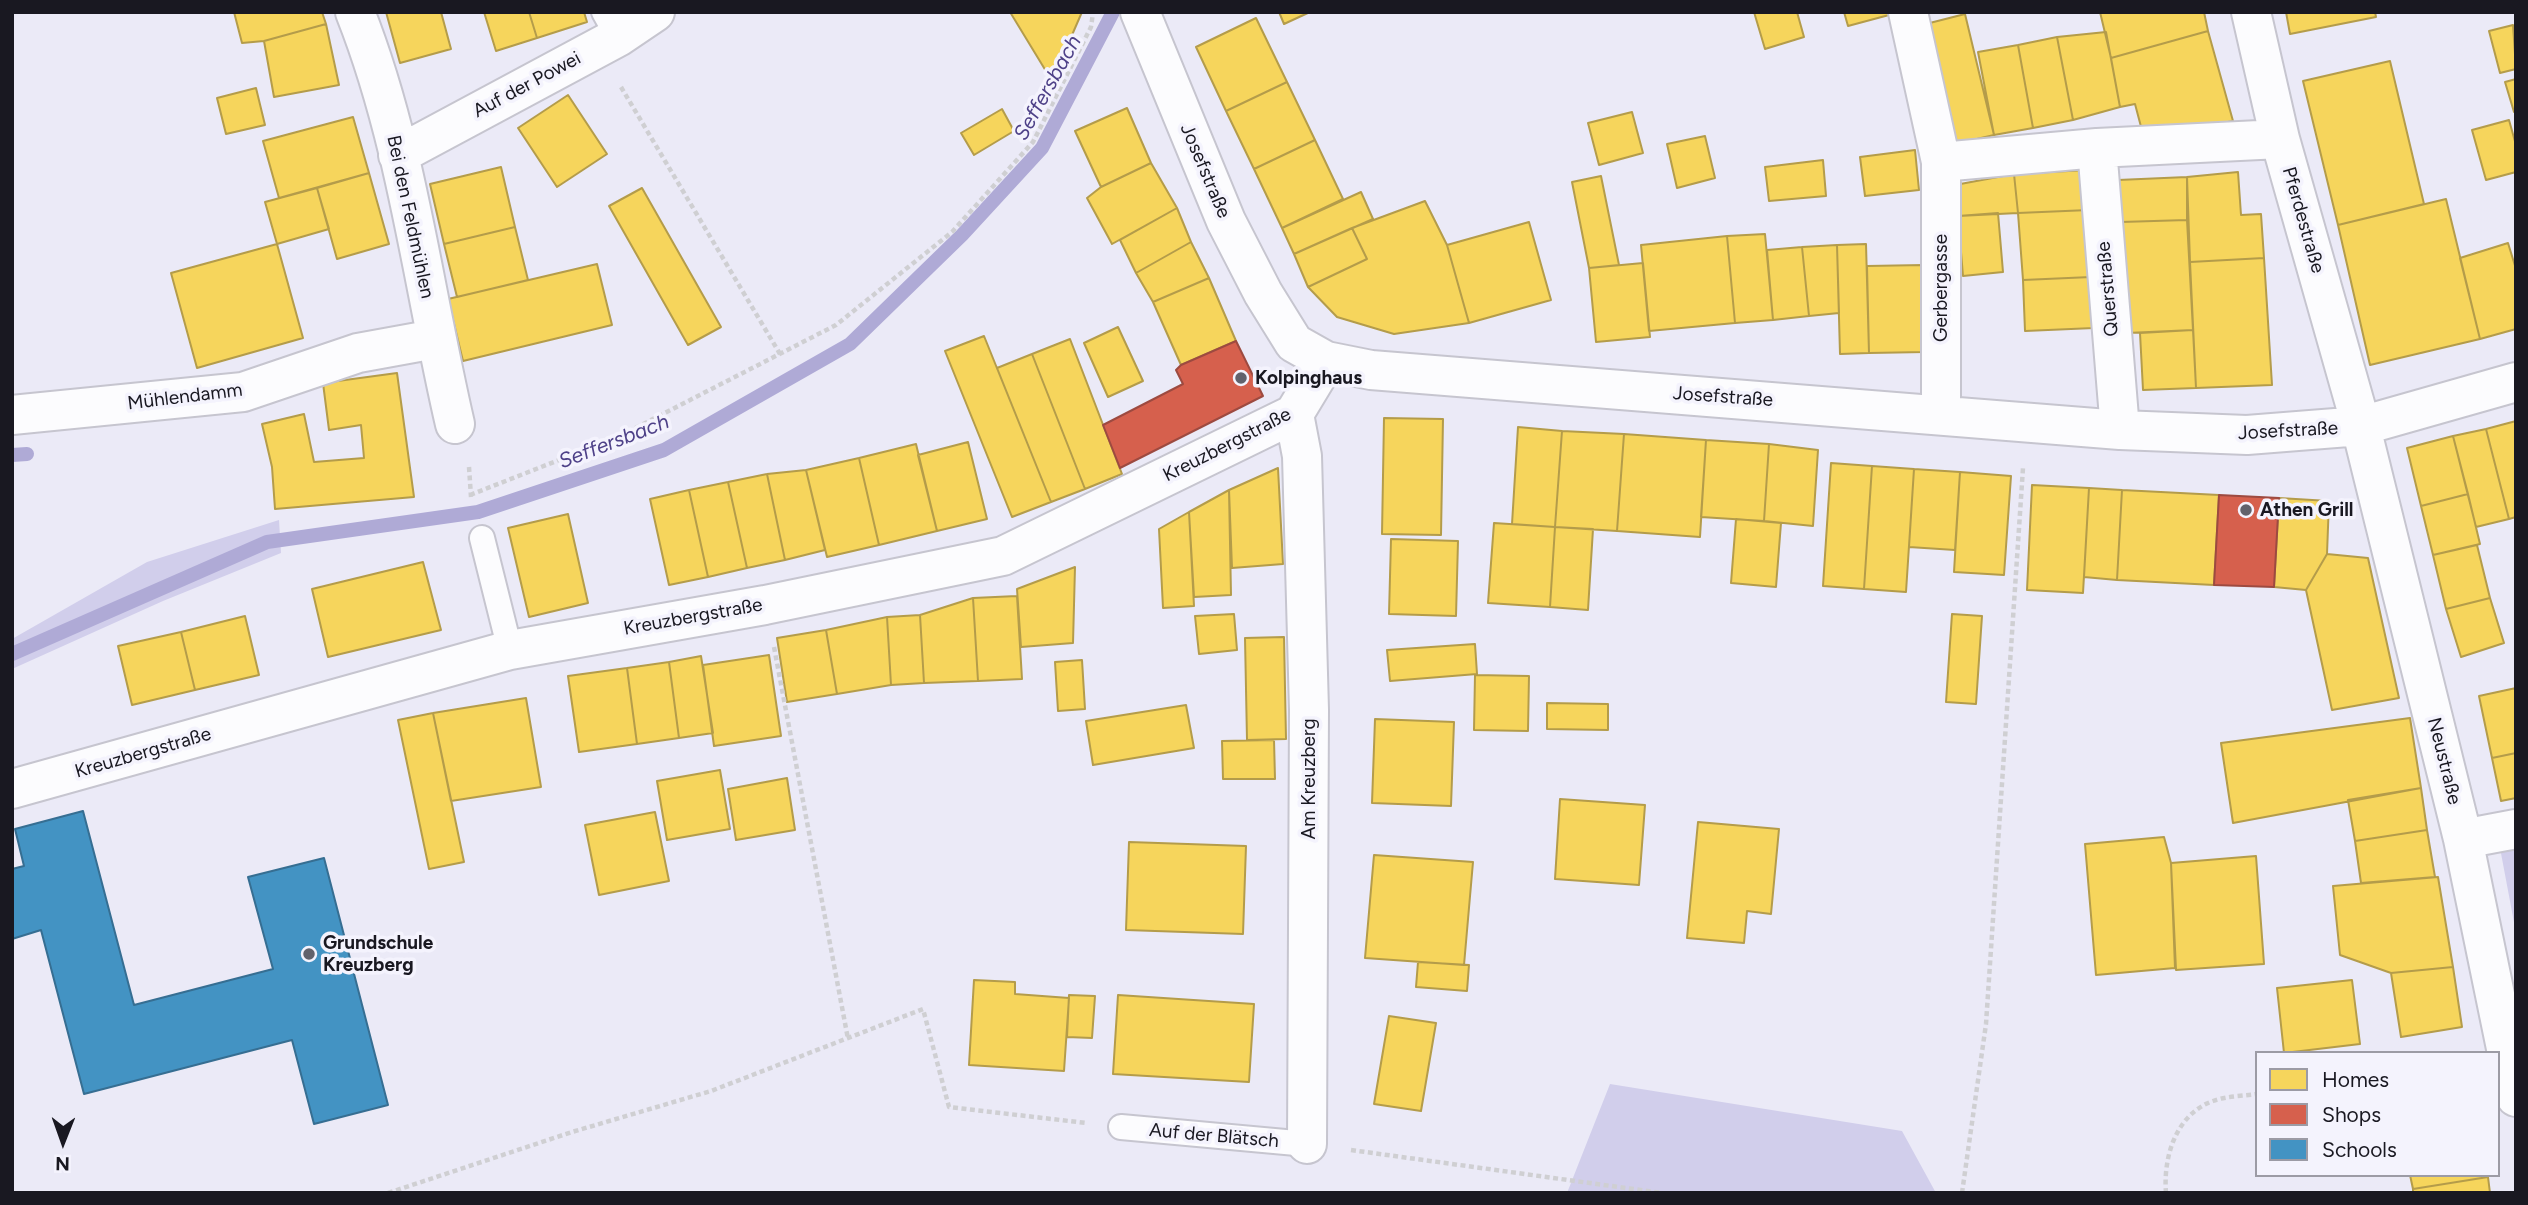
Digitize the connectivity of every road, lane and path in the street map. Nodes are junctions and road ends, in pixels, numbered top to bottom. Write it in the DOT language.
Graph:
graph roads {
  1 [pos="355,12"];
  2 [pos="655,12"];
  3 [pos="1093,12"];
  4 [pos="1909,12"];
  5 [pos="2251,12"];
  6 [pos="1148,16"];
  7 [pos="606,32"];
  8 [pos="2280,139"];
  9 [pos="2097,148"];
  10 [pos="398,155"];
  11 [pos="1941,162"];
  12 [pos="435,339"];
  13 [pos="780,354"];
  14 [pos="1326,361"];
  15 [pos="2516,382"];
  16 [pos="1294,414"];
  17 [pos="1941,414"];
  18 [pos="12,415"];
  19 [pos="2359,419"];
  20 [pos="2026,421"];
  21 [pos="2120,430"];
  22 [pos="462,440"];
  23 [pos="470,495"];
  24 [pos="482,538"];
  25 [pos="765,605"];
  26 [pos="510,650"];
  27 [pos="12,789"];
  28 [pos="2516,829"];
  29 [pos="2463,839"];
  30 [pos="848,1038"];
  31 [pos="2255,1094"];
  32 [pos="2516,1097"];
  33 [pos="1121,1128"];
  34 [pos="1307,1144"];
  35 [pos="388,1193"];
  36 [pos="1662,1193"];
  37 [pos="1962,1193"];
  38 [pos="2166,1193"];
  1 -- 10 [label="street, Bei den Feldmühlen"];
  2 -- 7 [label="street, Auf der Powei"];
  3 -- 13 [label="path"];
  4 -- 11 [label="street, Gerbergasse"];
  5 -- 8 [label="street, Pferdestraße"];
  6 -- 14 [label="street, Josefstraße"];
  7 -- 10 [label="street, Auf der Powei"];
  7 -- 13 [label="path"];
  8 -- 9 [label="street"];
  8 -- 19 [label="street, Pferdestraße"];
  9 -- 11 [label="street"];
  9 -- 21 [label="street, Querstraße"];
  10 -- 12 [label="street, Bei den Feldmühlen"];
  11 -- 17 [label="street, Gerbergasse"];
  12 -- 18 [label="street, Mühlendamm"];
  12 -- 22 [label="street, Bei den Feldmühlen"];
  13 -- 23 [label="path"];
  14 -- 16 [label="street, Kreuzbergstraße"];
  14 -- 17 [label="street, Josefstraße"];
  15 -- 19 [label="street, Josefstraße"];
  16 -- 25 [label="street, Kreuzbergstraße"];
  16 -- 34 [label="street, Am Kreuzberg"];
  17 -- 20 [label="street, Josefstraße"];
  19 -- 21 [label="street, Josefstraße"];
  19 -- 29 [label="street, Neustraße"];
  20 -- 21 [label="street, Josefstraße"];
  20 -- 37 [label="path"];
  22 -- 23 [label="path"];
  23 -- 24 [label="path"];
  24 -- 26 [label="lane"];
  25 -- 26 [label="street, Kreuzbergstraße"];
  25 -- 30 [label="path"];
  26 -- 27 [label="street, Kreuzbergstraße"];
  28 -- 29 [label="street"];
  29 -- 32 [label="street, Neustraße"];
  30 -- 33 [label="path"];
  30 -- 35 [label="path"];
  31 -- 38 [label="path"];
  33 -- 34 [label="lane, Auf der Blätsch"];
  34 -- 36 [label="path"];
}
